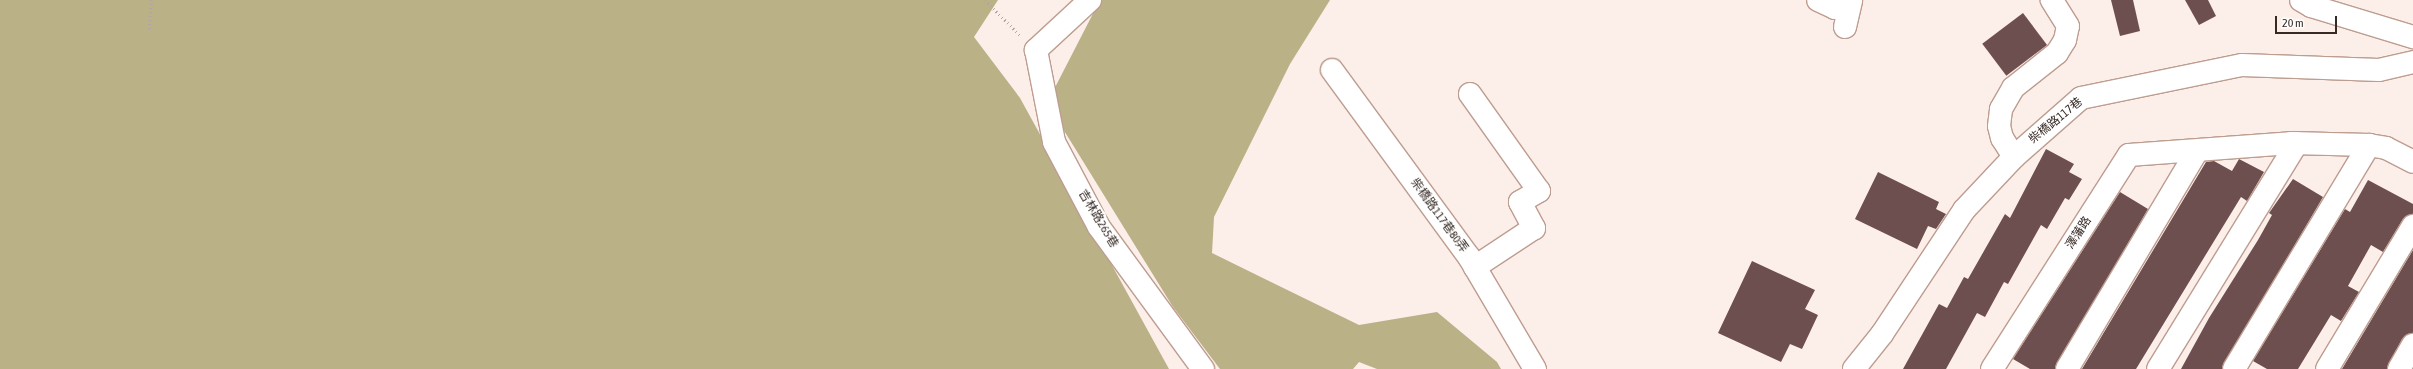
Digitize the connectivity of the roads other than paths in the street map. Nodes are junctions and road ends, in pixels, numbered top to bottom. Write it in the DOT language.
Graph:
graph roads {
  1 [pos="1090,0"];
  2 [pos="1818,0"];
  3 [pos="2052,0"];
  4 [pos="2301,0"];
  5 [pos="1848,12"];
  6 [pos="2413,37"];
  7 [pos="2413,62"];
  8 [pos="1332,70"];
  9 [pos="1470,94"];
  10 [pos="2296,143"];
  11 [pos="2369,145"];
  12 [pos="2198,151"];
  13 [pos="2014,157"];
  14 [pos="2413,162"];
  15 [pos="2413,226"];
  16 [pos="1475,268"];
  17 [pos="2413,345"];
  18 [pos="1203,369"];
  19 [pos="1535,369"];
  20 [pos="1854,369"];
  21 [pos="1992,369"];
  22 [pos="2067,369"];
  23 [pos="2158,369"];
  24 [pos="2234,369"];
  25 [pos="2327,369"];
  26 [pos="2399,369"];
  1 -- 18 [label="street, 吉林路265巷"];
  2 -- 5 [label="street"];
  3 -- 13 [label="street"];
  4 -- 6 [label="street"];
  7 -- 13 [label="street, 柴橋路117巷"];
  8 -- 16 [label="street, 柴橋路117巷80弄"];
  9 -- 16 [label="street"];
  10 -- 11 [label="street, 澤藩路"];
  10 -- 12 [label="street, 澤藩路"];
  10 -- 23 [label="street"];
  11 -- 14 [label="street, 澤藩路"];
  11 -- 24 [label="street"];
  12 -- 21 [label="street, 澤藩路"];
  12 -- 22 [label="street"];
  13 -- 20 [label="street, 柴橋路117巷"];
  15 -- 25 [label="street"];
  16 -- 19 [label="street, 柴橋路117巷80弄"];
  17 -- 26 [label="street"];
}
